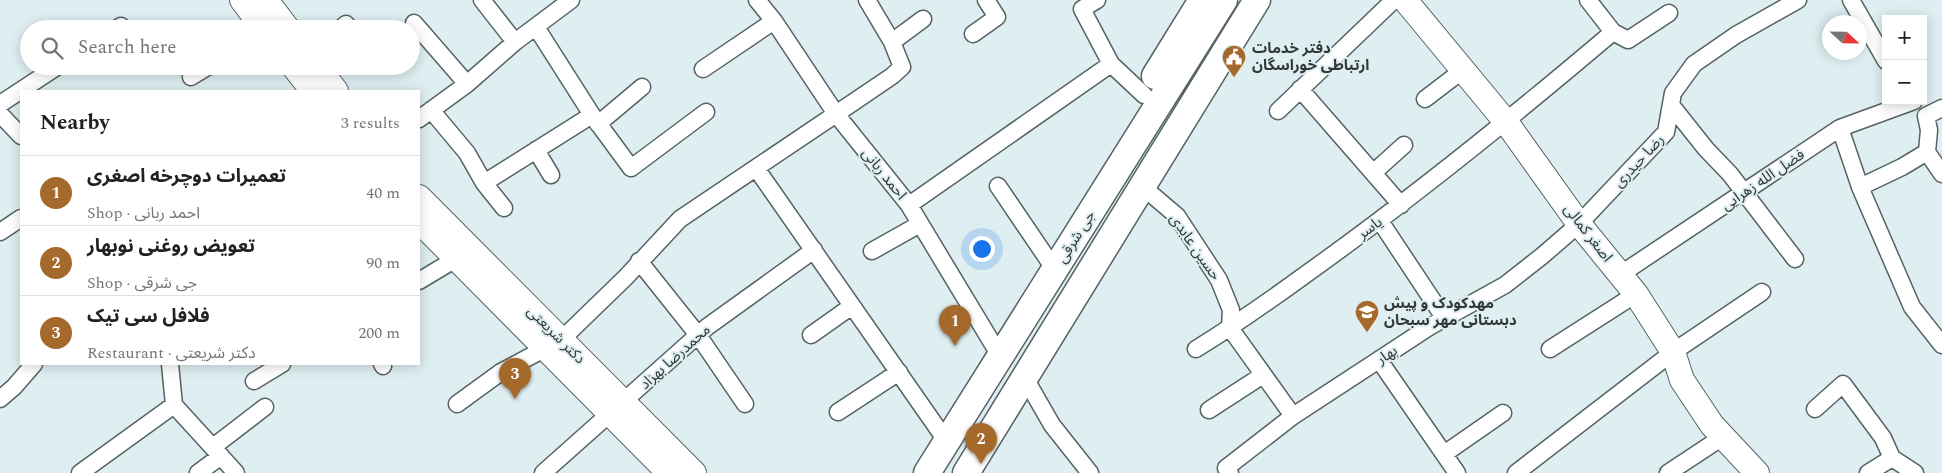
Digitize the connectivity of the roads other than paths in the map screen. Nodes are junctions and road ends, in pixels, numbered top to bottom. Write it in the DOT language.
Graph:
graph roads {
  1 [pos="242,0"];
  2 [pos="266,0"];
  3 [pos="482,0"];
  4 [pos="571,0"];
  5 [pos="757,0"];
  6 [pos="867,0"];
  7 [pos="986,0"];
  8 [pos="1097,0"];
  9 [pos="1202,0"];
  10 [pos="1224,0"];
  11 [pos="1257,0"];
  12 [pos="1272,0"];
  13 [pos="1394,0"];
  14 [pos="1405,0"];
  15 [pos="1588,0"];
  16 [pos="1798,0"];
  17 [pos="1851,0"];
  18 [pos="1669,13"];
  19 [pos="923,19"];
  20 [pos="267,20"];
  21 [pos="273,20"];
  22 [pos="774,21"];
  23 [pos="536,26"];
  24 [pos="420,30"];
  25 [pos="1613,32"];
  26 [pos="973,34"];
  27 [pos="515,42"];
  28 [pos="892,42"];
  29 [pos="1885,60"];
  30 [pos="1112,64"];
  31 [pos="703,69"];
  32 [pos="1463,70"];
  33 [pos="44,75"];
  34 [pos="194,75"];
  35 [pos="301,75"];
  36 [pos="324,75"];
  37 [pos="191,77"];
  38 [pos="467,84"];
  39 [pos="642,88"];
  40 [pos="1300,89"];
  41 [pos="21,90"];
  42 [pos="312,90"];
  43 [pos="335,90"];
  44 [pos="20,91"];
  45 [pos="1144,96"];
  46 [pos="1425,99"];
  47 [pos="0,104"];
  48 [pos="1671,105"];
  49 [pos="1905,105"];
  50 [pos="1919,105"];
  51 [pos="1942,108"];
  52 [pos="1278,111"];
  53 [pos="706,112"];
  54 [pos="0,114"];
  55 [pos="836,114"];
  56 [pos="425,115"];
  57 [pos="1926,116"];
  58 [pos="595,120"];
  59 [pos="1506,122"];
  60 [pos="1840,128"];
  61 [pos="20,135"];
  62 [pos="1404,145"];
  63 [pos="536,150"];
  64 [pos="1928,152"];
  65 [pos="756,168"];
  66 [pos="1119,169"];
  67 [pos="1373,173"];
  68 [pos="1942,174"];
  69 [pos="551,175"];
  70 [pos="484,183"];
  71 [pos="998,186"];
  72 [pos="1143,187"];
  73 [pos="1860,187"];
  74 [pos="1744,193"];
  75 [pos="420,198"];
  76 [pos="909,205"];
  77 [pos="1401,205"];
  78 [pos="504,208"];
  79 [pos="20,219"];
  80 [pos="1380,221"];
  81 [pos="420,222"];
  82 [pos="920,224"];
  83 [pos="1579,224"];
  84 [pos="0,232"];
  85 [pos="814,250"];
  86 [pos="872,251"];
  87 [pos="463,254"];
  88 [pos="1795,259"];
  89 [pos="638,262"];
  90 [pos="1055,270"];
  91 [pos="1621,274"];
  92 [pos="420,280"];
  93 [pos="1762,292"];
  94 [pos="1636,294"];
  95 [pos="852,306"];
  96 [pos="1445,319"];
  97 [pos="1230,328"];
  98 [pos="698,335"];
  99 [pos="811,335"];
  100 [pos="552,344"];
  101 [pos="1942,345"];
  102 [pos="1196,349"];
  103 [pos="1550,350"];
  104 [pos="1673,352"];
  105 [pos="1000,356"];
  106 [pos="1379,360"];
  107 [pos="33,365"];
  108 [pos="170,365"];
  109 [pos="280,365"];
  110 [pos="899,372"];
  111 [pos="1263,375"];
  112 [pos="1025,378"];
  113 [pos="254,381"];
  114 [pos="0,399"];
  115 [pos="457,404"];
  116 [pos="745,404"];
  117 [pos="174,405"];
  118 [pos="265,407"];
  119 [pos="618,408"];
  120 [pos="1815,409"];
  121 [pos="1209,410"];
  122 [pos="838,412"];
  123 [pos="1503,413"];
  124 [pos="1293,416"];
  125 [pos="1724,436"];
  126 [pos="947,442"];
  127 [pos="217,452"];
  128 [pos="1444,454"];
  129 [pos="1892,458"];
  130 [pos="80,473"];
  131 [pos="198,473"];
  132 [pos="236,473"];
  133 [pos="543,473"];
  134 [pos="670,473"];
  135 [pos="694,473"];
  136 [pos="927,473"];
  137 [pos="966,473"];
  138 [pos="1090,473"];
  139 [pos="1230,473"];
  140 [pos="1457,473"];
  141 [pos="1517,473"];
  142 [pos="1668,473"];
  143 [pos="1757,473"];
  144 [pos="1868,473"];
  145 [pos="1914,473"];
  1 -- 20 [label="main road"];
  2 -- 21 [label="main road"];
  3 -- 27 [label="street"];
  4 -- 23 [label="street"];
  5 -- 22 [label="street, احمد ربانی"];
  6 -- 28 [label="street"];
  7 -- 26 [label="street"];
  8 -- 30 [label="street"];
  9 -- 45 [label="main road"];
  10 -- 66 [label="main road, جی شرقی"];
  11 -- 72 [label="main road, جی شرقی"];
  12 -- 72 [label="main road"];
  13 -- 40 [label="street"];
  14 -- 32 [label="main road, اصغر کمالی"];
  15 -- 25 [label="street"];
  16 -- 48 [label="street, رضا حیدری"];
  17 -- 29 [label="street"];
  18 -- 25 [label="street"];
  19 -- 28 [label="street"];
  22 -- 31 [label="street"];
  22 -- 55 [label="street, احمد ربانی"];
  23 -- 27 [label="street"];
  23 -- 58 [label="street"];
  24 -- 38 [label="street"];
  25 -- 59 [label="street, یاسر"];
  27 -- 38 [label="street"];
  28 -- 55 [label="street"];
  30 -- 45 [label="street"];
  30 -- 76 [label="street"];
  32 -- 46 [label="street"];
  32 -- 59 [label="main road, اصغر کمالی"];
  33 -- 41 [label="street"];
  34 -- 37 [label="street"];
  35 -- 42 [label="main road"];
  36 -- 43 [label="main road"];
  38 -- 56 [label="street"];
  39 -- 58 [label="street"];
  40 -- 52 [label="street"];
  40 -- 67 [label="street"];
  44 -- 47 [label="street"];
  45 -- 66 [label="main road"];
  48 -- 74 [label="street"];
  48 -- 83 [label="street, رضا حیدری"];
  49 -- 60 [label="street, فضل الله زهرایی"];
  50 -- 57 [label="street"];
  51 -- 57 [label="street"];
  53 -- 58 [label="street"];
  54 -- 61 [label="street"];
  55 -- 65 [label="street"];
  55 -- 76 [label="street, احمد ربانی"];
  56 -- 70 [label="street"];
  57 -- 64 [label="street"];
  58 -- 63 [label="street"];
  59 -- 77 [label="street, یاسر"];
  59 -- 83 [label="main road, اصغر کمالی"];
  60 -- 73 [label="street"];
  60 -- 74 [label="street, فضل الله زهرایی"];
  62 -- 67 [label="street"];
  63 -- 69 [label="street"];
  63 -- 70 [label="street"];
  64 -- 68 [label="street"];
  64 -- 73 [label="street"];
  65 -- 85 [label="street"];
  65 -- 89 [label="street"];
  66 -- 90 [label="main road, جی شرقی"];
  67 -- 77 [label="street"];
  70 -- 78 [label="street"];
  71 -- 90 [label="street"];
  72 -- 97 [label="street, حسین عابدی"];
  72 -- 112 [label="main road, جی شرقی"];
  73 -- 101 [label="street"];
  74 -- 88 [label="street"];
  74 -- 91 [label="street, فضل الله زهرایی"];
  75 -- 87 [label="main road, دکتر شریعتی"];
  76 -- 82 [label="street, احمد ربانی"];
  77 -- 80 [label="street, یاسر"];
  79 -- 84 [label="street"];
  80 -- 96 [label="street"];
  80 -- 97 [label="street, یاسر"];
  81 -- 87 [label="main road, دکتر شریعتی"];
  82 -- 86 [label="street"];
  82 -- 105 [label="street, احمد ربانی"];
  83 -- 91 [label="main road, اصغر کمالی"];
  83 -- 96 [label="street, بهار"];
  85 -- 95 [label="street"];
  85 -- 98 [label="street, محمدرضا بهزاد"];
  87 -- 92 [label="street"];
  87 -- 100 [label="main road, دکتر شریعتی"];
  89 -- 98 [label="street"];
  89 -- 100 [label="street"];
  90 -- 105 [label="main road, جی شرقی"];
  91 -- 94 [label="main road, اصغر کمالی"];
  93 -- 104 [label="street"];
  94 -- 103 [label="street"];
  94 -- 104 [label="main road, اصغر کمالی"];
  95 -- 99 [label="street"];
  95 -- 110 [label="street"];
  96 -- 106 [label="street, بهار"];
  97 -- 102 [label="street, یاسر"];
  97 -- 111 [label="street"];
  98 -- 116 [label="street"];
  98 -- 119 [label="street, محمدرضا بهزاد"];
  100 -- 115 [label="street"];
  100 -- 119 [label="main road, دکتر شریعتی"];
  104 -- 125 [label="main road, اصغر کمالی"];
  104 -- 141 [label="street"];
  105 -- 126 [label="main road, جی شرقی"];
  106 -- 124 [label="street, بهار"];
  106 -- 128 [label="street"];
  107 -- 114 [label="street"];
  108 -- 117 [label="street"];
  109 -- 113 [label="street"];
  110 -- 122 [label="street"];
  110 -- 126 [label="street"];
  111 -- 121 [label="street"];
  111 -- 124 [label="street"];
  112 -- 137 [label="main road, جی شرقی"];
  112 -- 138 [label="street"];
  117 -- 127 [label="street"];
  117 -- 130 [label="street"];
  118 -- 127 [label="street"];
  119 -- 133 [label="street, محمدرضا بهزاد"];
  119 -- 134 [label="main road, دکتر شریعتی"];
  119 -- 135 [label="main road, دکتر شریعتی"];
  120 -- 129 [label="street"];
  123 -- 128 [label="street"];
  124 -- 139 [label="street, بهار"];
  125 -- 142 [label="street"];
  125 -- 143 [label="main road, اصغر کمالی"];
  126 -- 136 [label="main road, جی شرقی"];
  127 -- 131 [label="street"];
  127 -- 132 [label="street"];
  128 -- 140 [label="street"];
  129 -- 144 [label="street"];
  129 -- 145 [label="street"];
}
